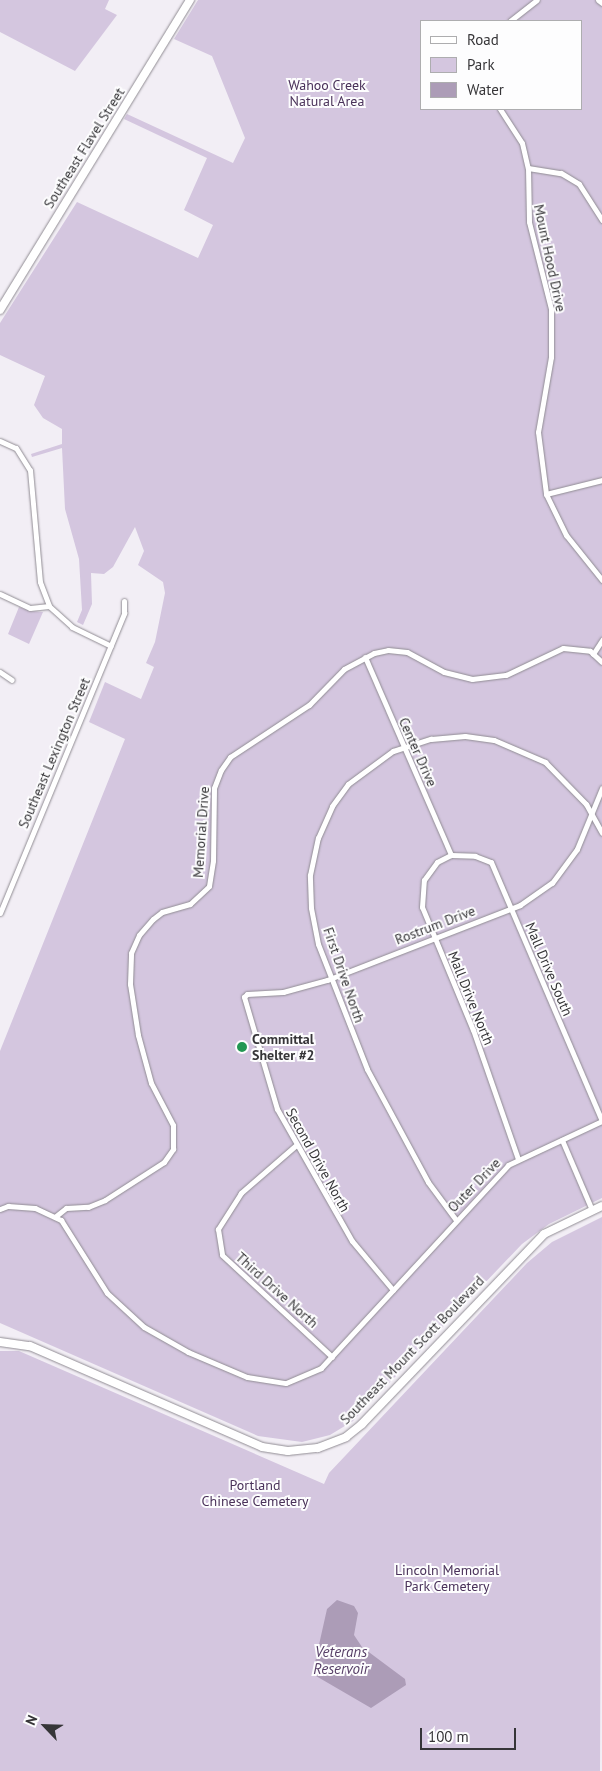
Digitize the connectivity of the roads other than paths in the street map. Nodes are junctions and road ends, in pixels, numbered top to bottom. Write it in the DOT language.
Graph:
graph roads {
  1 [pos="190,0"];
  2 [pos="537,0"];
  3 [pos="598,0"];
  4 [pos="602,3"];
  5 [pos="511,20"];
  6 [pos="501,110"];
  7 [pos="528,168"];
  8 [pos="602,220"];
  9 [pos="0,310"];
  10 [pos="0,440"];
  11 [pos="602,480"];
  12 [pos="546,494"];
  13 [pos="602,580"];
  14 [pos="0,594"];
  15 [pos="124,601"];
  16 [pos="48,606"];
  17 [pos="602,640"];
  18 [pos="111,646"];
  19 [pos="593,654"];
  20 [pos="365,657"];
  21 [pos="602,662"];
  22 [pos="0,672"];
  23 [pos="12,680"];
  24 [pos="403,748"];
  25 [pos="602,788"];
  26 [pos="592,812"];
  27 [pos="602,832"];
  28 [pos="452,855"];
  29 [pos="512,908"];
  30 [pos="0,913"];
  31 [pos="434,937"];
  32 [pos="331,977"];
  33 [pos="244,998"];
  34 [pos="602,1121"];
  35 [pos="562,1140"];
  36 [pos="296,1146"];
  37 [pos="518,1159"];
  38 [pos="602,1206"];
  39 [pos="0,1209"];
  40 [pos="592,1210"];
  41 [pos="56,1216"];
  42 [pos="456,1220"];
  43 [pos="393,1290"];
  44 [pos="0,1335"];
  45 [pos="4,1342"];
  46 [pos="332,1356"];
  1 -- 9 [label="main road, Southeast Flavel Street"];
  2 -- 5 [label="street"];
  3 -- 4 [label="street"];
  6 -- 7 [label="street, Mount Hood Drive"];
  7 -- 8 [label="street"];
  7 -- 12 [label="street, Mount Hood Drive"];
  10 -- 16 [label="street"];
  11 -- 12 [label="street"];
  12 -- 13 [label="street, Mount Hood Drive"];
  14 -- 16 [label="street"];
  15 -- 18 [label="street, Southeast Lexington Street"];
  16 -- 18 [label="street"];
  17 -- 19 [label="street"];
  18 -- 30 [label="street, Southeast Lexington Street"];
  19 -- 20 [label="street, Memorial Drive"];
  19 -- 21 [label="street, Memorial Drive"];
  20 -- 24 [label="street, Center Drive"];
  20 -- 41 [label="street, Memorial Drive"];
  22 -- 23 [label="street"];
  24 -- 26 [label="street, First Drive North"];
  24 -- 28 [label="street, Center Drive"];
  24 -- 32 [label="street, First Drive North"];
  25 -- 26 [label="street"];
  26 -- 27 [label="street, First Drive North"];
  26 -- 29 [label="street, Rostrum Drive"];
  28 -- 29 [label="street, Mall Drive South"];
  28 -- 31 [label="street, Mall Drive North"];
  29 -- 31 [label="street, Rostrum Drive"];
  29 -- 34 [label="street, Mall Drive South"];
  31 -- 32 [label="street, Rostrum Drive"];
  31 -- 37 [label="street, Mall Drive North"];
  32 -- 33 [label="street, Rostrum Drive"];
  32 -- 42 [label="street, First Drive North"];
  33 -- 36 [label="street, Second Drive North"];
  34 -- 35 [label="street, Outer Drive"];
  35 -- 37 [label="street, Outer Drive"];
  35 -- 40 [label="street"];
  36 -- 43 [label="street, Second Drive North"];
  36 -- 46 [label="street, Third Drive North"];
  37 -- 42 [label="street, Outer Drive"];
  38 -- 40 [label="main road, Southeast Mount Scott Boulevard"];
  39 -- 41 [label="street"];
  40 -- 45 [label="main road, Southeast Mount Scott Boulevard"];
  41 -- 46 [label="street, Outer Drive"];
  42 -- 43 [label="street, Outer Drive"];
  43 -- 46 [label="street, Outer Drive"];
  44 -- 45 [label="main road"];
}
